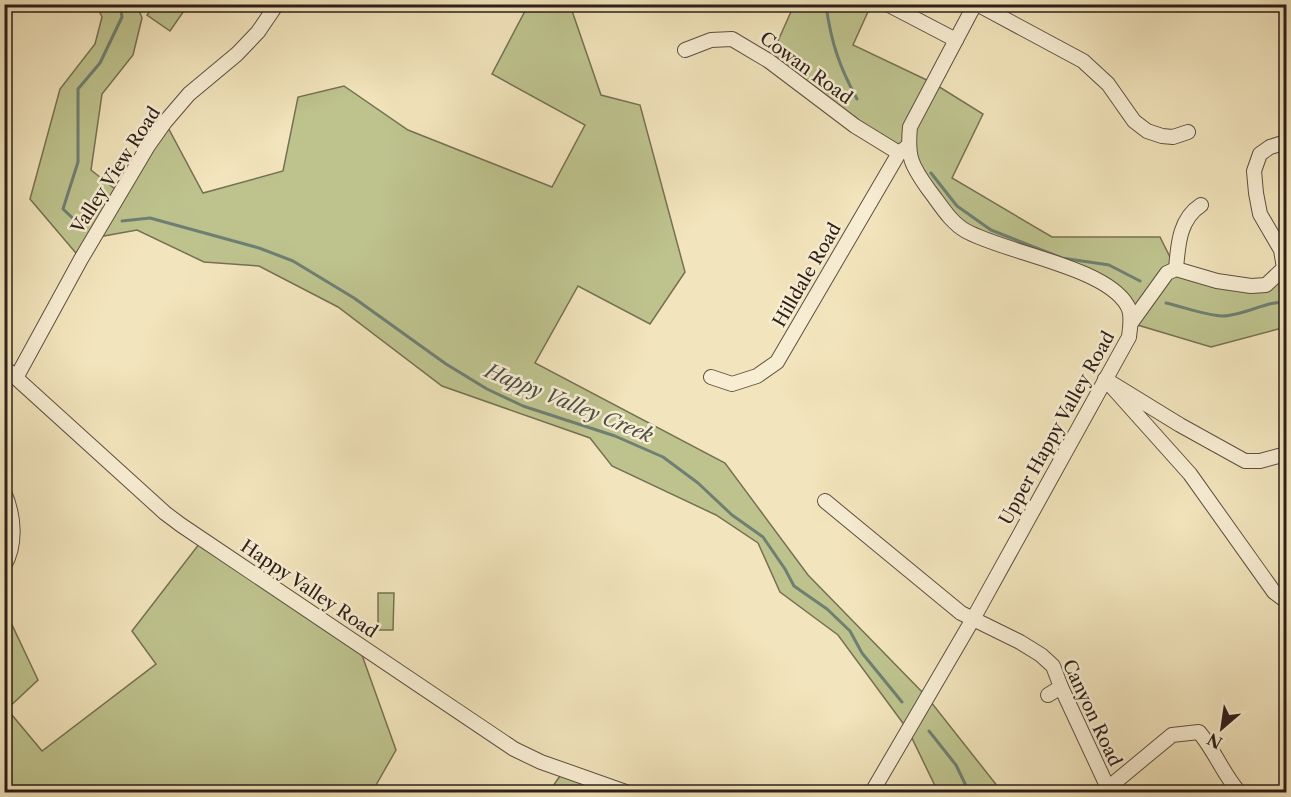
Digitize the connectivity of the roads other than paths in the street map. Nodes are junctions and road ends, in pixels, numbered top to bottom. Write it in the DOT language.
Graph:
graph roads {
  1 [pos="278,4"];
  2 [pos="887,4"];
  3 [pos="976,4"];
  4 [pos="956,40"];
  5 [pos="685,50"];
  6 [pos="1188,132"];
  7 [pos="1287,142"];
  8 [pos="904,149"];
  9 [pos="1201,205"];
  10 [pos="1176,269"];
  11 [pos="1131,323"];
  12 [pos="4,367"];
  13 [pos="711,377"];
  14 [pos="16,378"];
  15 [pos="1105,379"];
  16 [pos="1287,454"];
  17 [pos="4,492"];
  18 [pos="825,501"];
  19 [pos="4,566"];
  20 [pos="1287,601"];
  21 [pos="973,619"];
  22 [pos="1061,687"];
  23 [pos="1048,695"];
  24 [pos="1110,790"];
  25 [pos="626,792"];
  26 [pos="872,792"];
  27 [pos="1239,792"];
  1 -- 14 [label="street, Valley View Road"];
  2 -- 4 [label="street"];
  3 -- 4 [label="street"];
  3 -- 6 [label="street"];
  4 -- 8 [label="street"];
  5 -- 8 [label="street, Cowan Road"];
  7 -- 10 [label="street"];
  8 -- 11 [label="street, Upper Happy Valley Road"];
  8 -- 13 [label="street, Hilldale Road"];
  9 -- 10 [label="street"];
  10 -- 11 [label="street"];
  11 -- 15 [label="street, Upper Happy Valley Road"];
  12 -- 14 [label="street, Happy Valley Road"];
  14 -- 25 [label="street, Happy Valley Road"];
  15 -- 16 [label="street"];
  15 -- 20 [label="street"];
  15 -- 21 [label="street, Upper Happy Valley Road"];
  17 -- 19 [label="street"];
  18 -- 21 [label="street, Canyon Road"];
  21 -- 22 [label="street, Canyon Road"];
  21 -- 26 [label="street, Upper Happy Valley Road"];
  22 -- 23 [label="street"];
  22 -- 24 [label="street, Canyon Road"];
  24 -- 27 [label="street"];
}
